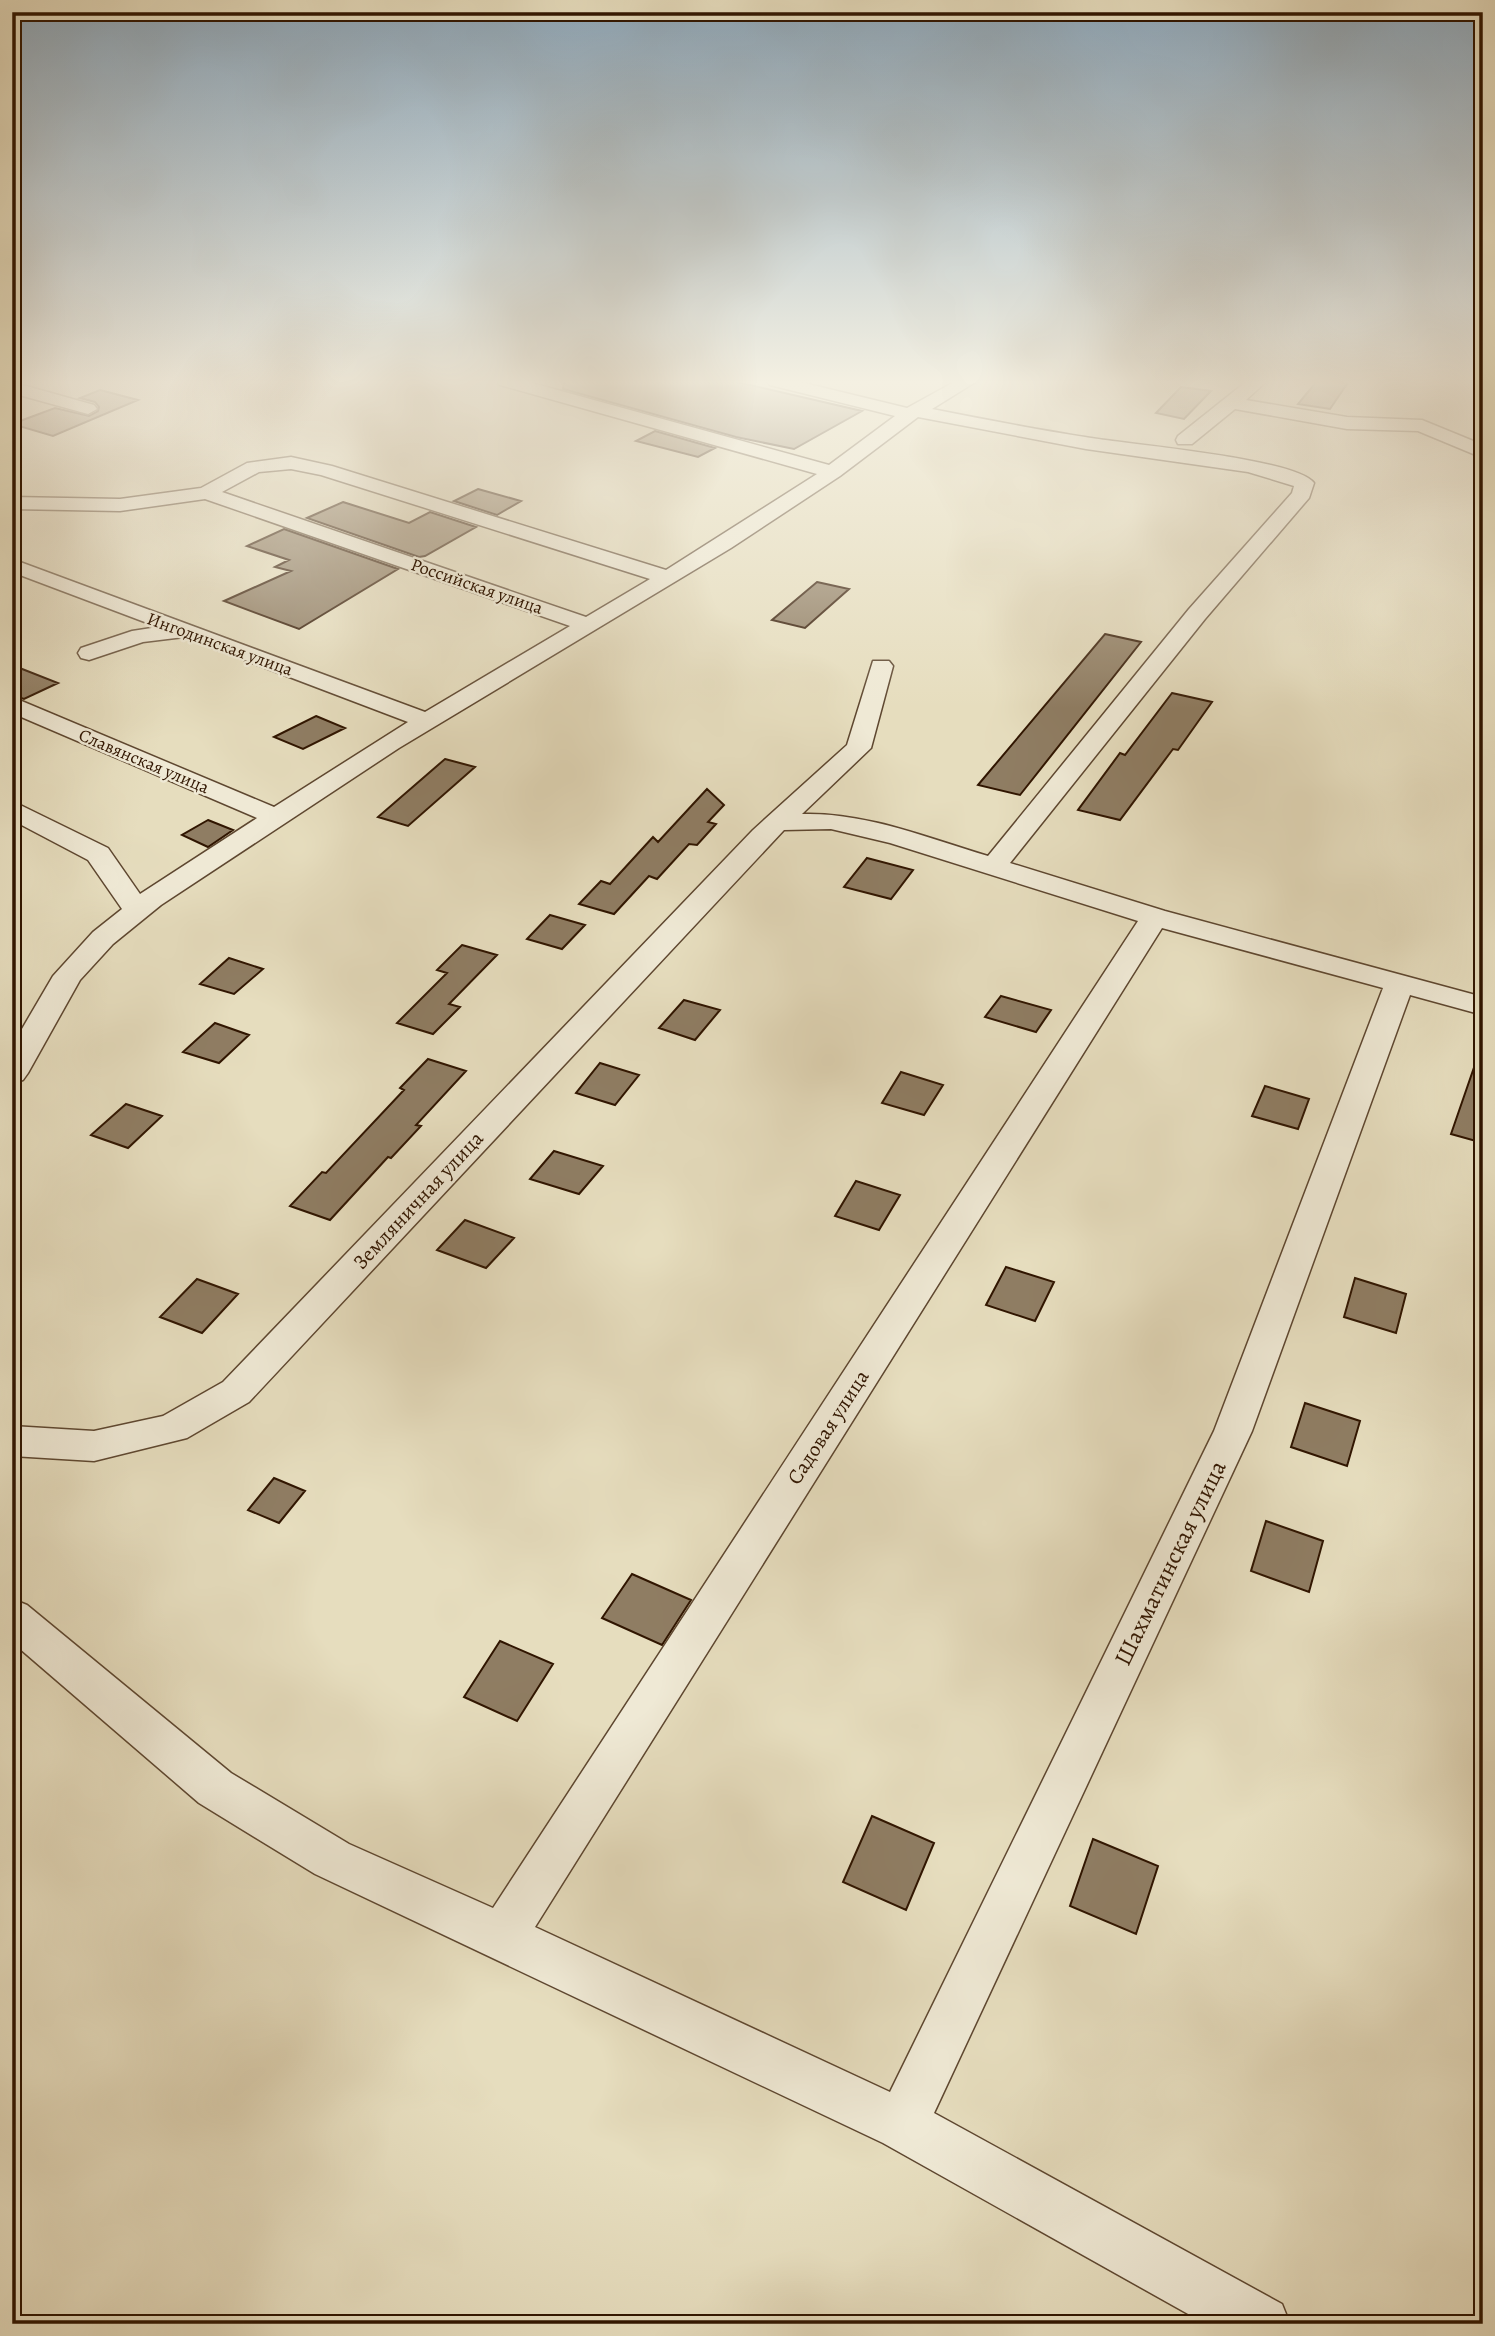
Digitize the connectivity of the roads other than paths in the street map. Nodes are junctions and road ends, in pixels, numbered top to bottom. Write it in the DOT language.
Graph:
graph roads {
  1 [pos="212,490"];
  2 [pos="389,490"];
  3 [pos="805,490"];
  4 [pos="1303,490"];
  5 [pos="206,493"];
  6 [pos="12,503"];
  7 [pos="12,565"];
  8 [pos="670,578"];
  9 [pos="589,625"];
  10 [pos="184,631"];
  11 [pos="89,653"];
  12 [pos="881,666"];
  13 [pos="12,704"];
  14 [pos="428,721"];
  15 [pos="12,809"];
  16 [pos="276,817"];
  17 [pos="771,829"];
  18 [pos="994,866"];
  19 [pos="137,910"];
  20 [pos="1155,917"];
  21 [pos="1399,985"];
  22 [pos="1483,1006"];
  23 [pos="24,1040"];
  24 [pos="12,1073"];
  25 [pos="12,1441"];
  26 [pos="12,1617"];
  27 [pos="502,1936"];
  28 [pos="902,2124"];
  29 [pos="1262,2324"];
  1 -- 5 [label="street"];
  2 -- 8 [label="street"];
  3 -- 8 [label="street"];
  4 -- 18 [label="street"];
  5 -- 6 [label="street"];
  5 -- 9 [label="street, Российская улица"];
  7 -- 10 [label="street, Ингодинская улица"];
  8 -- 9 [label="street"];
  9 -- 14 [label="street"];
  10 -- 11 [label="street"];
  10 -- 14 [label="street, Ингодинская улица"];
  12 -- 17 [label="street, Земляничная улица"];
  13 -- 16 [label="street, Славянская улица"];
  14 -- 16 [label="street"];
  15 -- 19 [label="street"];
  16 -- 19 [label="street"];
  17 -- 18 [label="street"];
  17 -- 25 [label="street, Земляничная улица"];
  18 -- 20 [label="street"];
  19 -- 23 [label="street"];
  20 -- 21 [label="street"];
  20 -- 27 [label="street, Садовая улица"];
  21 -- 22 [label="street"];
  21 -- 28 [label="street, Шахматинская улица"];
  23 -- 24 [label="street"];
  26 -- 27 [label="street"];
  27 -- 28 [label="street"];
  28 -- 29 [label="street"];
}
